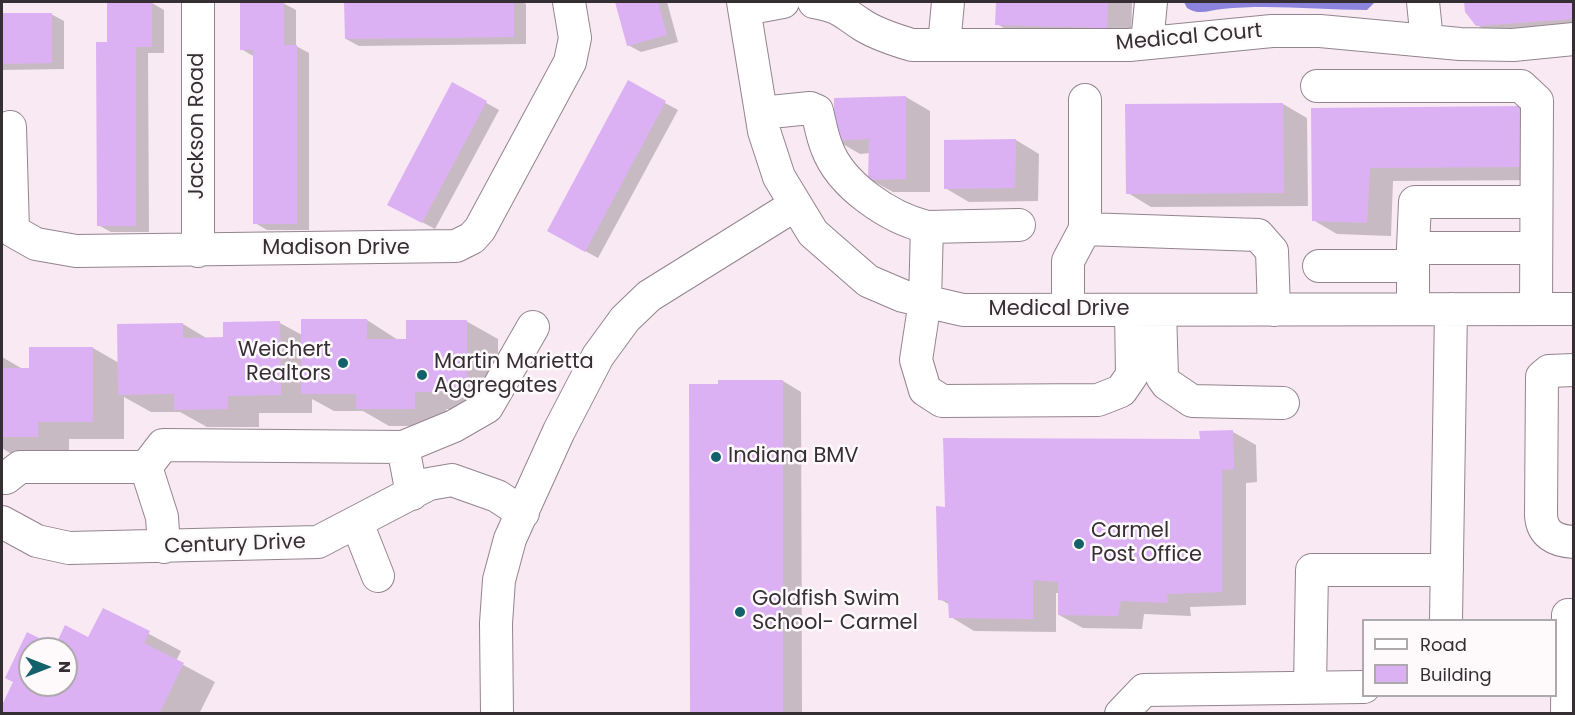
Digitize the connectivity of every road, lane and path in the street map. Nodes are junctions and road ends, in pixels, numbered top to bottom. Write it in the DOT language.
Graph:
graph roads {
  1 [pos="198,2"];
  2 [pos="569,2"];
  3 [pos="783,2"];
  4 [pos="814,2"];
  5 [pos="948,2"];
  6 [pos="1151,2"];
  7 [pos="1424,2"];
  8 [pos="744,5"];
  9 [pos="1574,39"];
  10 [pos="1427,41"];
  11 [pos="1147,43"];
  12 [pos="944,45"];
  13 [pos="1317,86"];
  14 [pos="1085,100"];
  15 [pos="761,113"];
  16 [pos="10,127"];
  17 [pos="1536,202"];
  18 [pos="795,206"];
  19 [pos="1019,225"];
  20 [pos="927,227"];
  21 [pos="1085,229"];
  22 [pos="1536,248"];
  23 [pos="198,250"];
  24 [pos="1413,257"];
  25 [pos="1319,266"];
  26 [pos="925,301"];
  27 [pos="1413,309"];
  28 [pos="1451,309"];
  29 [pos="1536,309"];
  30 [pos="1574,309"];
  31 [pos="1068,310"];
  32 [pos="1145,310"];
  33 [pos="1274,310"];
  34 [pos="533,327"];
  35 [pos="1574,370"];
  36 [pos="1284,404"];
  37 [pos="403,447"];
  38 [pos="146,467"];
  39 [pos="3,480"];
  40 [pos="412,494"];
  41 [pos="524,513"];
  42 [pos="2,522"];
  43 [pos="357,523"];
  44 [pos="1574,542"];
  45 [pos="164,547"];
  46 [pos="1447,570"];
  47 [pos="378,576"];
  48 [pos="1574,615"];
  49 [pos="1446,619"];
  50 [pos="1310,687"];
  51 [pos="1362,687"];
  52 [pos="497,714"];
  53 [pos="1121,714"];
  54 [pos="1567,714"];
  1 -- 23 [label="street, Jackson Road"];
  2 -- 23 [label="street, Madison Drive"];
  3 -- 8 [label="street"];
  4 -- 12 [label="street, Medical Court"];
  5 -- 12 [label="street"];
  6 -- 11 [label="street"];
  7 -- 10 [label="street"];
  8 -- 15 [label="street, Medical Drive"];
  9 -- 10 [label="street, Medical Court"];
  10 -- 11 [label="street, Medical Court"];
  11 -- 12 [label="street, Medical Court"];
  13 -- 17 [label="street"];
  14 -- 21 [label="street"];
  15 -- 18 [label="street, Medical Drive"];
  15 -- 20 [label="street"];
  16 -- 23 [label="street, Madison Drive"];
  17 -- 22 [label="street"];
  17 -- 24 [label="street"];
  18 -- 26 [label="street, Medical Drive"];
  18 -- 41 [label="street"];
  19 -- 20 [label="street"];
  20 -- 26 [label="street"];
  21 -- 31 [label="street"];
  21 -- 33 [label="street"];
  22 -- 24 [label="street"];
  22 -- 29 [label="street"];
  24 -- 25 [label="street"];
  24 -- 27 [label="street"];
  26 -- 31 [label="street, Medical Drive"];
  26 -- 32 [label="street"];
  27 -- 28 [label="street, Medical Drive"];
  27 -- 33 [label="street, Medical Drive"];
  28 -- 29 [label="street, Medical Drive"];
  28 -- 46 [label="street"];
  29 -- 30 [label="street, Medical Drive"];
  31 -- 32 [label="street, Medical Drive"];
  32 -- 33 [label="street, Medical Drive"];
  32 -- 36 [label="street"];
  34 -- 37 [label="street"];
  35 -- 44 [label="street"];
  37 -- 38 [label="street"];
  37 -- 40 [label="street"];
  38 -- 39 [label="street"];
  38 -- 45 [label="street"];
  40 -- 41 [label="street, Century Drive"];
  40 -- 43 [label="street, Century Drive"];
  41 -- 52 [label="street"];
  42 -- 45 [label="street, Century Drive"];
  43 -- 45 [label="street, Century Drive"];
  43 -- 47 [label="street"];
  46 -- 49 [label="street"];
  46 -- 50 [label="street"];
  48 -- 54 [label="street"];
  50 -- 51 [label="street"];
  50 -- 53 [label="street"];
}
